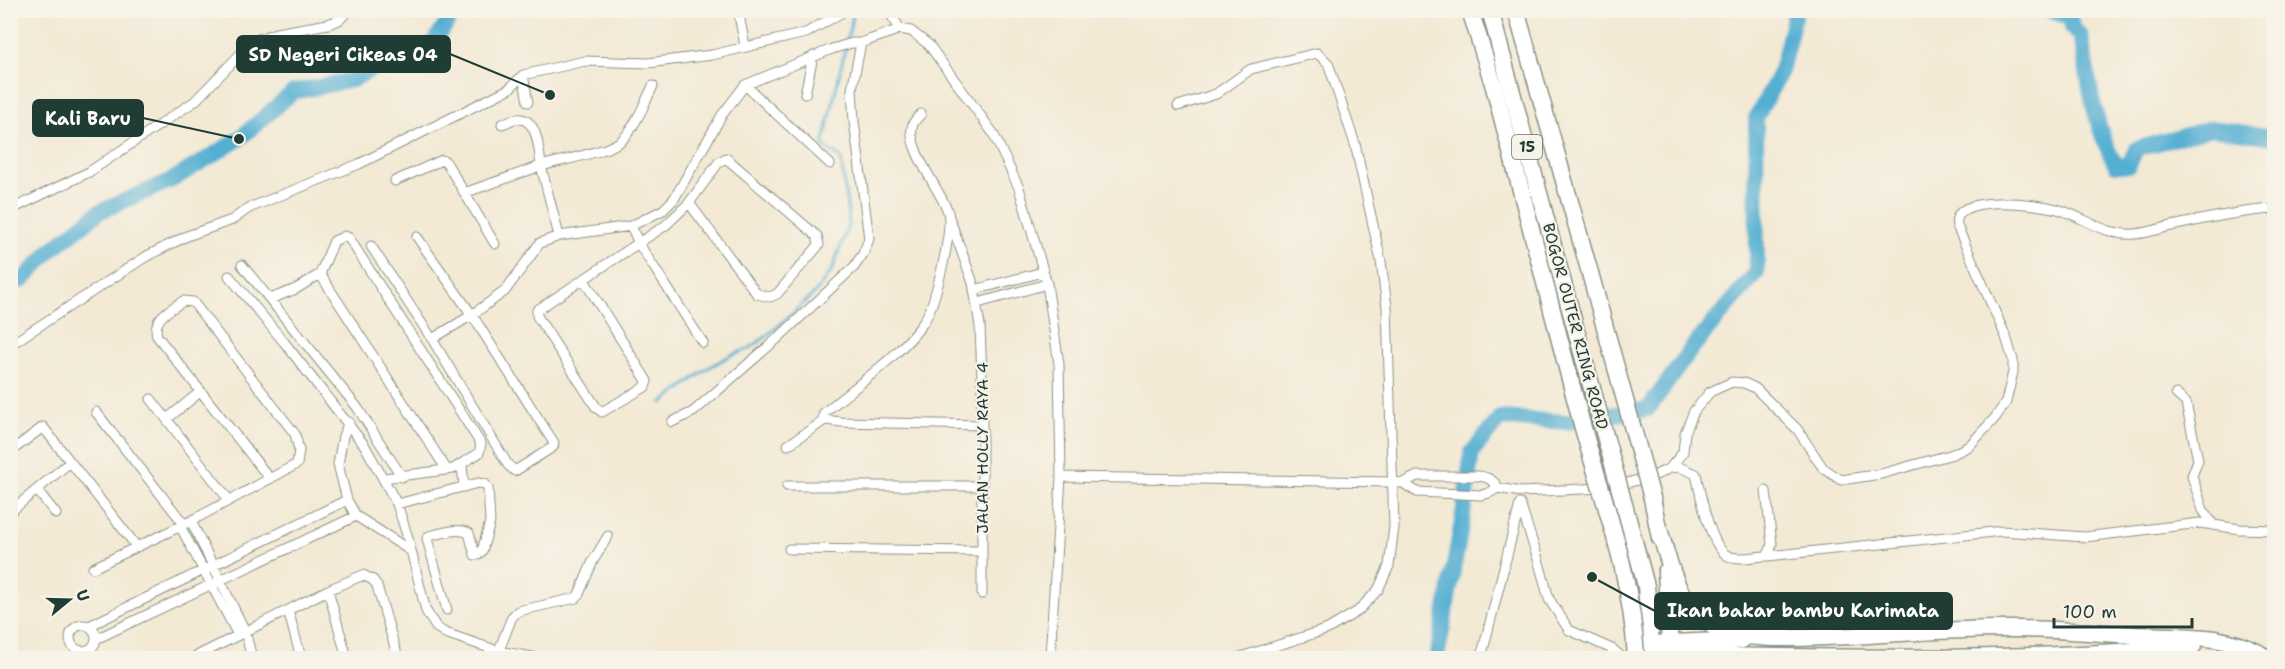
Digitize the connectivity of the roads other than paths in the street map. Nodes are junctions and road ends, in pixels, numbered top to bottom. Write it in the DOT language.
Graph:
graph roads {
  1 [pos="350,10"];
  2 [pos="738,10"];
  3 [pos="846,10"];
  4 [pos="888,10"];
  5 [pos="1470,10"];
  6 [pos="1490,10"];
  7 [pos="1516,10"];
  8 [pos="900,29"];
  9 [pos="856,43"];
  10 [pos="745,46"];
  11 [pos="813,56"];
  12 [pos="523,75"];
  13 [pos="746,85"];
  14 [pos="653,86"];
  15 [pos="805,94"];
  16 [pos="528,102"];
  17 [pos="1178,106"];
  18 [pos="921,114"];
  19 [pos="502,124"];
  20 [pos="830,164"];
  21 [pos="542,166"];
  22 [pos="395,181"];
  23 [pos="464,193"];
  24 [pos="689,203"];
  25 [pos="2274,209"];
  26 [pos="10,210"];
  27 [pos="948,214"];
  28 [pos="631,226"];
  29 [pos="559,236"];
  30 [pos="417,237"];
  31 [pos="495,244"];
  32 [pos="639,244"];
  33 [pos="371,246"];
  34 [pos="242,265"];
  35 [pos="1043,272"];
  36 [pos="320,274"];
  37 [pos="229,276"];
  38 [pos="584,280"];
  39 [pos="1047,284"];
  40 [pos="974,290"];
  41 [pos="270,299"];
  42 [pos="978,303"];
  43 [pos="472,315"];
  44 [pos="432,339"];
  45 [pos="703,344"];
  46 [pos="10,345"];
  47 [pos="200,392"];
  48 [pos="2176,394"];
  49 [pos="151,399"];
  50 [pos="96,412"];
  51 [pos="166,419"];
  52 [pos="825,420"];
  53 [pos="349,422"];
  54 [pos="672,422"];
  55 [pos="982,425"];
  56 [pos="788,445"];
  57 [pos="10,452"];
  58 [pos="69,462"];
  59 [pos="462,465"];
  60 [pos="1670,468"];
  61 [pos="447,470"];
  62 [pos="402,477"];
  63 [pos="1061,477"];
  64 [pos="384,478"];
  65 [pos="270,479"];
  66 [pos="1392,482"];
  67 [pos="1403,483"];
  68 [pos="787,486"];
  69 [pos="982,486"];
  70 [pos="464,487"];
  71 [pos="1498,488"];
  72 [pos="37,490"];
  73 [pos="1766,491"];
  74 [pos="1521,492"];
  75 [pos="229,500"];
  76 [pos="346,500"];
  77 [pos="397,504"];
  78 [pos="1520,504"];
  79 [pos="10,512"];
  80 [pos="56,514"];
  81 [pos="356,516"];
  82 [pos="490,522"];
  83 [pos="2212,523"];
  84 [pos="185,524"];
  85 [pos="1659,529"];
  86 [pos="2274,530"];
  87 [pos="469,533"];
  88 [pos="608,536"];
  89 [pos="137,547"];
  90 [pos="789,549"];
  91 [pos="411,551"];
  92 [pos="982,551"];
  93 [pos="1768,556"];
  94 [pos="213,565"];
  95 [pos="93,568"];
  96 [pos="203,570"];
  97 [pos="216,583"];
  98 [pos="328,590"];
  99 [pos="982,594"];
  100 [pos="288,610"];
  101 [pos="447,610"];
  102 [pos="89,626"];
  103 [pos="242,633"];
  104 [pos="1803,638"];
  105 [pos="96,639"];
  106 [pos="1670,643"];
  107 [pos="1646,653"];
  108 [pos="497,655"];
  109 [pos="196,658"];
  110 [pos="252,658"];
  111 [pos="301,658"];
  112 [pos="347,658"];
  113 [pos="398,658"];
  114 [pos="538,658"];
  115 [pos="1050,658"];
  116 [pos="1238,658"];
  117 [pos="1481,658"];
  118 [pos="1623,658"];
  119 [pos="1705,658"];
  120 [pos="2246,658"];
  121 [pos="2266,658"];
  1 -- 26 [label="street"];
  2 -- 10 [label="street"];
  3 -- 10 [label="street"];
  4 -- 8 [label="street"];
  5 -- 107 [label="highway, bridge"];
  6 -- 107 [label="highway, BOGOR OUTER RING ROAD / 15, bridge"];
  7 -- 85 [label="highway, BOGOR OUTER RING ROAD / 15, bridge"];
  8 -- 9 [label="street"];
  8 -- 35 [label="street"];
  9 -- 11 [label="street"];
  9 -- 54 [label="street"];
  10 -- 12 [label="street"];
  11 -- 13 [label="street"];
  11 -- 15 [label="street"];
  12 -- 16 [label="street"];
  12 -- 46 [label="street"];
  13 -- 20 [label="street"];
  13 -- 28 [label="street"];
  14 -- 21 [label="street"];
  17 -- 66 [label="street"];
  18 -- 27 [label="street, JALAN HOLLY RAYA 4"];
  19 -- 21 [label="street"];
  21 -- 23 [label="street"];
  21 -- 29 [label="street"];
  22 -- 23 [label="street"];
  23 -- 31 [label="street"];
  24 -- 24 [label="street"];
  24 -- 32 [label="street"];
  25 -- 60 [label="street"];
  27 -- 40 [label="street, JALAN HOLLY RAYA 4"];
  27 -- 52 [label="street"];
  28 -- 29 [label="street"];
  28 -- 32 [label="street"];
  29 -- 43 [label="street"];
  30 -- 43 [label="street"];
  32 -- 38 [label="street"];
  32 -- 45 [label="street"];
  33 -- 44 [label="street"];
  34 -- 41 [label="street"];
  35 -- 39 [label="street"];
  35 -- 40 [label="street"];
  36 -- 41 [label="street"];
  36 -- 59 [label="street"];
  36 -- 61 [label="street"];
  37 -- 53 [label="street"];
  38 -- 38 [label="street"];
  39 -- 42 [label="street"];
  39 -- 63 [label="street"];
  40 -- 42 [label="street, JALAN HOLLY RAYA 4"];
  41 -- 62 [label="street"];
  42 -- 55 [label="street, JALAN HOLLY RAYA 4"];
  43 -- 44 [label="street"];
  43 -- 44 [label="street"];
  47 -- 51 [label="street"];
  47 -- 65 [label="street"];
  47 -- 65 [label="street"];
  48 -- 83 [label="street"];
  49 -- 51 [label="street"];
  50 -- 84 [label="street"];
  51 -- 75 [label="street"];
  52 -- 55 [label="street"];
  52 -- 56 [label="street"];
  53 -- 64 [label="street"];
  53 -- 76 [label="street"];
  55 -- 69 [label="street, JALAN HOLLY RAYA 4"];
  57 -- 58 [label="street"];
  58 -- 72 [label="street"];
  58 -- 89 [label="street"];
  59 -- 61 [label="street"];
  59 -- 70 [label="street"];
  60 -- 74 [label="street"];
  60 -- 93 [label="street"];
  61 -- 62 [label="street"];
  62 -- 64 [label="street"];
  63 -- 66 [label="street"];
  63 -- 115 [label="street"];
  64 -- 77 [label="street"];
  65 -- 75 [label="street"];
  66 -- 67 [label="street"];
  66 -- 116 [label="street"];
  67 -- 71 [label="street"];
  67 -- 71 [label="street"];
  68 -- 69 [label="street"];
  69 -- 92 [label="street, JALAN HOLLY RAYA 4"];
  70 -- 77 [label="street"];
  70 -- 82 [label="street"];
  71 -- 74 [label="street"];
  72 -- 79 [label="street"];
  72 -- 80 [label="street"];
  73 -- 93 [label="street"];
  74 -- 78 [label="street"];
  75 -- 84 [label="street"];
  76 -- 81 [label="street"];
  76 -- 94 [label="street"];
  77 -- 91 [label="street"];
  78 -- 117 [label="street"];
  78 -- 118 [label="street"];
  81 -- 91 [label="street"];
  81 -- 97 [label="street"];
  82 -- 87 [label="street"];
  82 -- 87 [label="street"];
  83 -- 86 [label="street"];
  83 -- 93 [label="street"];
  84 -- 89 [label="street"];
  84 -- 94 [label="street"];
  84 -- 96 [label="street"];
  85 -- 104 [label="highway"];
  85 -- 106 [label="highway, BOGOR OUTER RING ROAD / 15"];
  87 -- 101 [label="street"];
  88 -- 108 [label="street"];
  89 -- 95 [label="street"];
  90 -- 92 [label="street"];
  91 -- 108 [label="street"];
  92 -- 99 [label="street, JALAN HOLLY RAYA 4"];
  94 -- 96 [label="street"];
  94 -- 97 [label="street"];
  96 -- 97 [label="street"];
  96 -- 102 [label="street"];
  97 -- 103 [label="street"];
  97 -- 105 [label="street"];
  98 -- 100 [label="street"];
  98 -- 112 [label="street"];
  98 -- 113 [label="street"];
  100 -- 103 [label="street"];
  100 -- 111 [label="street"];
  102 -- 105 [label="street"];
  102 -- 105 [label="street"];
  103 -- 109 [label="street"];
  103 -- 110 [label="street"];
  104 -- 106 [label="highway"];
  104 -- 121 [label="highway"];
  106 -- 107 [label="highway"];
  107 -- 119 [label="highway"];
  108 -- 114 [label="street"];
  119 -- 120 [label="highway"];
}
